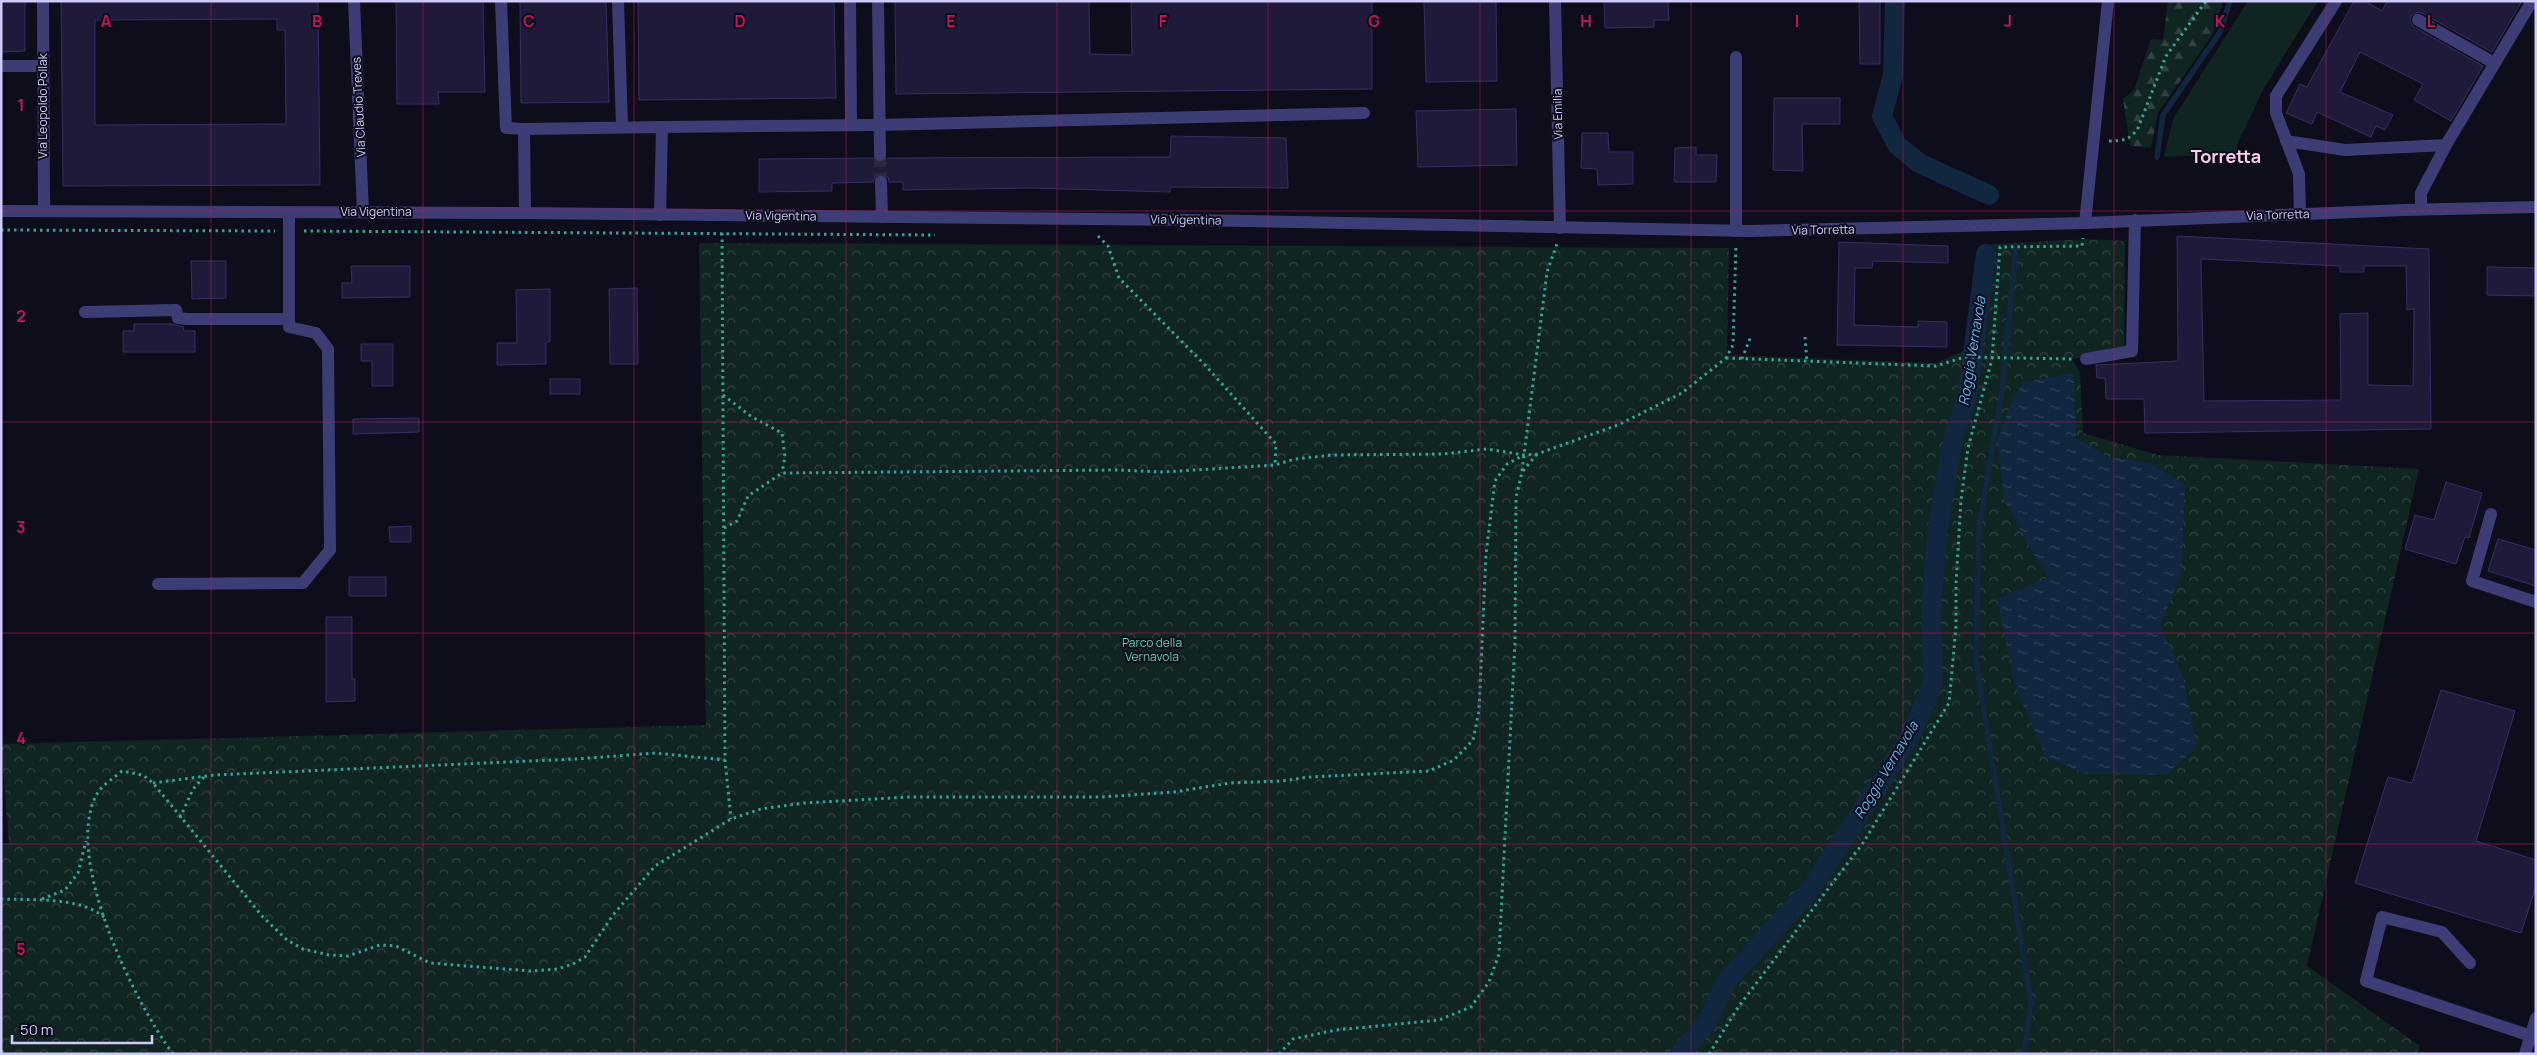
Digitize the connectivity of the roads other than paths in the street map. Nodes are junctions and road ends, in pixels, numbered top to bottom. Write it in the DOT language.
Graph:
graph roads {
  1 [pos="43,1"];
  2 [pos="354,1"];
  3 [pos="501,1"];
  4 [pos="618,1"];
  5 [pos="850,1"];
  6 [pos="878,1"];
  7 [pos="1555,1"];
  8 [pos="2108,1"];
  9 [pos="2336,1"];
  10 [pos="2532,1"];
  11 [pos="2418,20"];
  12 [pos="1736,57"];
  13 [pos="2494,64"];
  14 [pos="1,66"];
  15 [pos="43,66"];
  16 [pos="1364,113"];
  17 [pos="879,125"];
  18 [pos="851,126"];
  19 [pos="622,127"];
  20 [pos="662,127"];
  21 [pos="524,128"];
  22 [pos="2286,141"];
  23 [pos="2446,145"];
  24 [pos="880,156"];
  25 [pos="881,182"];
  26 [pos="2536,207"];
  27 [pos="2422,209"];
  28 [pos="1,211"];
  29 [pos="44,211"];
  30 [pos="289,212"];
  31 [pos="363,212"];
  32 [pos="526,213"];
  33 [pos="2300,214"];
  34 [pos="660,215"];
  35 [pos="882,217"];
  36 [pos="2135,220"];
  37 [pos="2085,223"];
  38 [pos="1560,233"];
  39 [pos="1736,236"];
  40 [pos="85,312"];
  41 [pos="289,319"];
  42 [pos="2086,359"];
  43 [pos="2491,514"];
  44 [pos="158,584"];
  45 [pos="2536,602"];
  46 [pos="2470,963"];
  47 [pos="2536,1018"];
  48 [pos="2530,1036"];
  49 [pos="2525,1054"];
  1 -- 15 [label="street, Via Leopoldo Pollak"];
  2 -- 31 [label="street, Via Claudio Treves"];
  3 -- 21 [label="street"];
  4 -- 19 [label="street"];
  5 -- 18 [label="street"];
  6 -- 17 [label="street"];
  7 -- 38 [label="street, Via Emilia"];
  8 -- 37 [label="street"];
  9 -- 22 [label="street"];
  10 -- 13 [label="street"];
  11 -- 13 [label="street"];
  12 -- 39 [label="street"];
  13 -- 23 [label="street"];
  14 -- 15 [label="street"];
  15 -- 29 [label="street, Via Leopoldo Pollak"];
  16 -- 17 [label="street"];
  17 -- 18 [label="street"];
  17 -- 24 [label="street"];
  18 -- 20 [label="street"];
  19 -- 20 [label="street"];
  19 -- 21 [label="street"];
  20 -- 34 [label="street"];
  21 -- 32 [label="street"];
  22 -- 23 [label="street"];
  22 -- 33 [label="street"];
  23 -- 27 [label="street"];
  25 -- 35 [label="street"];
  26 -- 27 [label="street, Via Torretta"];
  27 -- 33 [label="street, Via Torretta"];
  28 -- 29 [label="street, Via Vigentina"];
  29 -- 30 [label="street, Via Vigentina"];
  30 -- 31 [label="street, Via Vigentina"];
  30 -- 41 [label="street"];
  31 -- 32 [label="street, Via Vigentina"];
  32 -- 34 [label="street, Via Vigentina"];
  33 -- 36 [label="street, Via Torretta"];
  34 -- 35 [label="street, Via Vigentina"];
  35 -- 38 [label="street, Via Vigentina"];
  36 -- 37 [label="street, Via Torretta"];
  36 -- 42 [label="street"];
  37 -- 39 [label="street, Via Torretta"];
  38 -- 39 [label="street, Via Torretta"];
  40 -- 41 [label="street"];
  41 -- 44 [label="street"];
  43 -- 45 [label="street"];
  46 -- 48 [label="street"];
  47 -- 48 [label="street"];
  48 -- 49 [label="street"];
}
